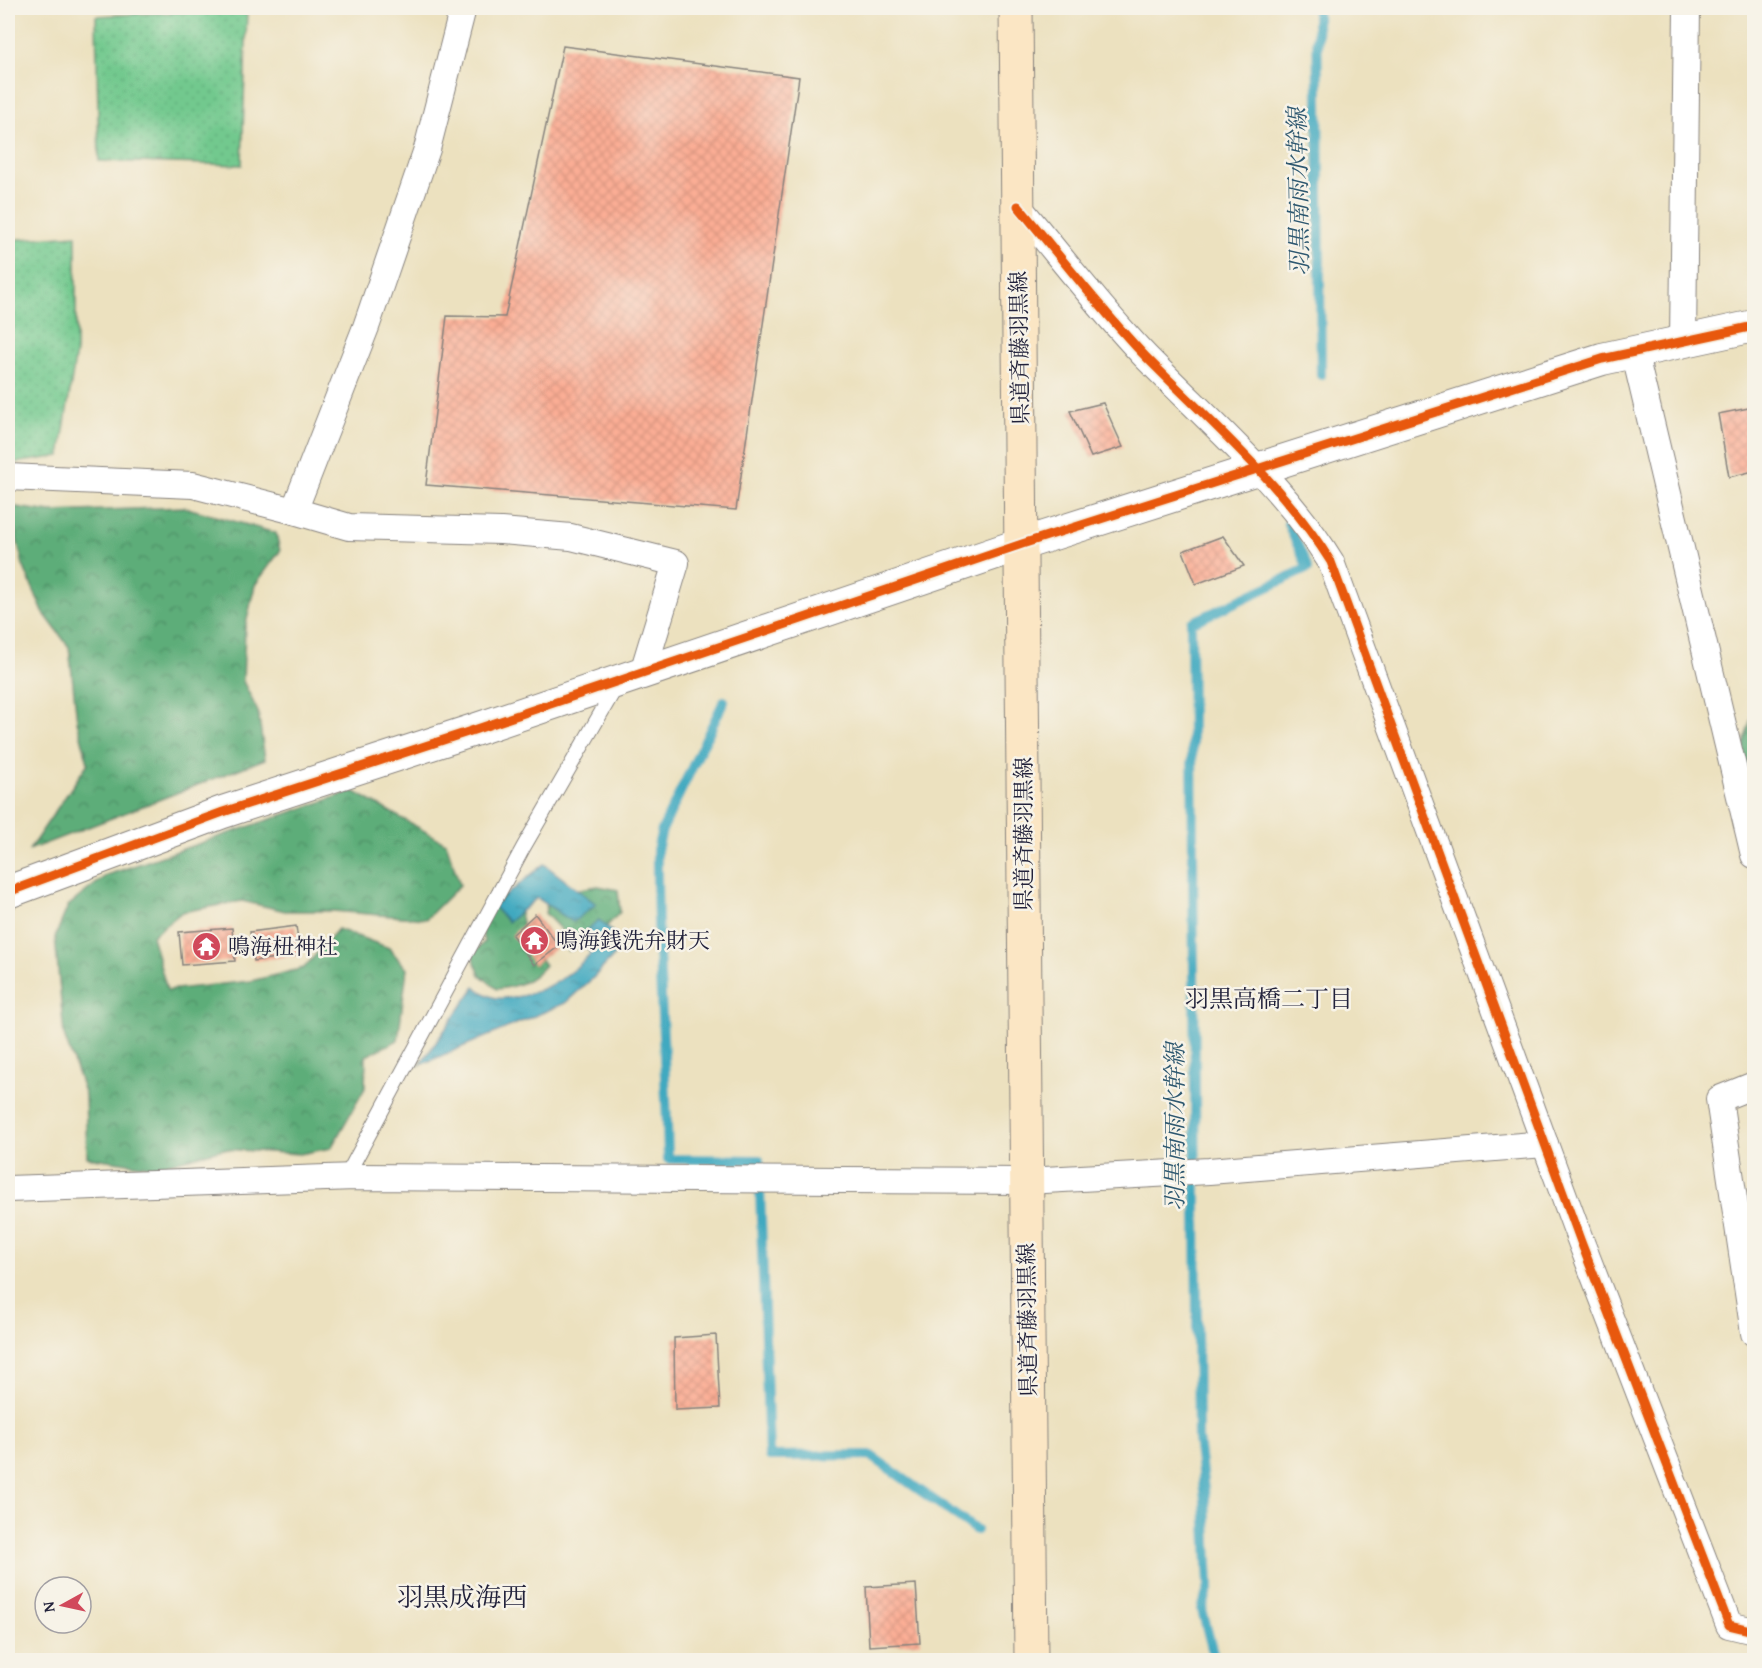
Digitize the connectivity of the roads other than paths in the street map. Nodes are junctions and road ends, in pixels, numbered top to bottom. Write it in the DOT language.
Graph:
graph roads {
  1 [pos="463,8"];
  2 [pos="1016,8"];
  3 [pos="1687,8"];
  4 [pos="1018,206"];
  5 [pos="1755,326"];
  6 [pos="1683,340"];
  7 [pos="1634,351"];
  8 [pos="1256,470"];
  9 [pos="8,477"];
  10 [pos="294,511"];
  11 [pos="1022,544"];
  12 [pos="631,676"];
  13 [pos="1755,855"];
  14 [pos="8,891"];
  15 [pos="1755,1085"];
  16 [pos="1545,1144"];
  17 [pos="346,1177"];
  18 [pos="1026,1181"];
  19 [pos="8,1190"];
  20 [pos="1755,1333"];
  21 [pos="1755,1630"];
  22 [pos="1031,1660"];
  1 -- 10 [label="street"];
  2 -- 4 [label="main road, 県道斉藤羽黒線"];
  3 -- 6 [label="street"];
  4 -- 8 [label="street"];
  4 -- 11 [label="main road, 県道斉藤羽黒線"];
  5 -- 6 [label="street"];
  6 -- 7 [label="street"];
  7 -- 8 [label="street"];
  7 -- 13 [label="street"];
  8 -- 11 [label="street"];
  8 -- 16 [label="street"];
  9 -- 10 [label="street"];
  10 -- 12 [label="street"];
  11 -- 12 [label="street"];
  11 -- 18 [label="main road, 県道斉藤羽黒線"];
  12 -- 14 [label="street"];
  12 -- 17 [label="lane"];
  15 -- 20 [label="street"];
  16 -- 18 [label="street"];
  16 -- 21 [label="street"];
  17 -- 18 [label="street"];
  17 -- 19 [label="street"];
  18 -- 22 [label="main road, 県道斉藤羽黒線"];
}
